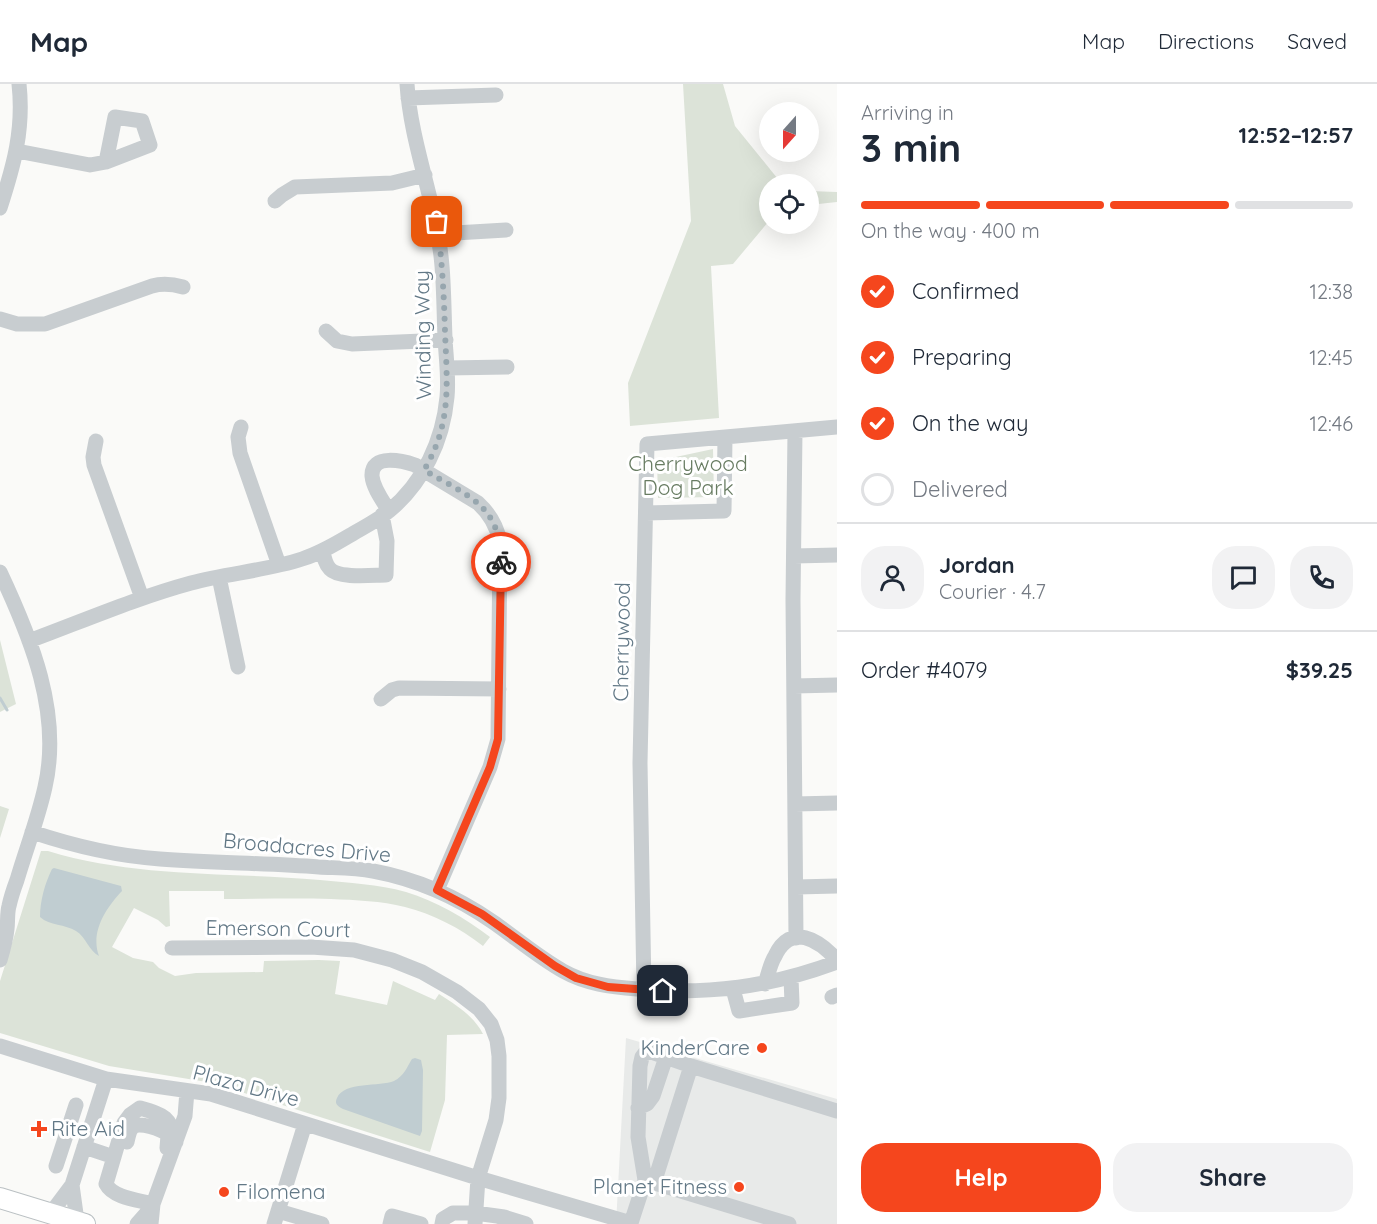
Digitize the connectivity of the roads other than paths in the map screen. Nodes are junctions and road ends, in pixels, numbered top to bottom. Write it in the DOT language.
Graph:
graph roads {
  1 [pos="19,84"];
  2 [pos="407,91"];
  3 [pos="496,94"];
  4 [pos="17,150"];
  5 [pos="106,162"];
  6 [pos="424,176"];
  7 [pos="275,201"];
  8 [pos="0,208"];
  9 [pos="506,230"];
  10 [pos="438,234"];
  11 [pos="183,287"];
  12 [pos="0,320"];
  13 [pos="326,331"];
  14 [pos="446,340"];
  15 [pos="507,367"];
  16 [pos="447,368"];
  17 [pos="241,427"];
  18 [pos="837,427"];
  19 [pos="795,431"];
  20 [pos="725,437"];
  21 [pos="96,441"];
  22 [pos="424,470"];
  23 [pos="386,513"];
  24 [pos="646,513"];
  25 [pos="323,551"];
  26 [pos="837,555"];
  27 [pos="794,556"];
  28 [pos="279,565"];
  29 [pos="0,572"];
  30 [pos="219,577"];
  31 [pos="142,598"];
  32 [pos="29,641"];
  33 [pos="238,667"];
  34 [pos="837,685"];
  35 [pos="794,686"];
  36 [pos="499,689"];
  37 [pos="381,699"];
  38 [pos="837,803"];
  39 [pos="795,804"];
  40 [pos="32,832"];
  41 [pos="837,886"];
  42 [pos="796,887"];
  43 [pos="437,890"];
  44 [pos="5,905"];
  45 [pos="796,938"];
  46 [pos="172,948"];
  47 [pos="0,960"];
  48 [pos="837,961"];
  49 [pos="791,978"];
  50 [pos="765,984"];
  51 [pos="733,989"];
  52 [pos="644,990"];
  53 [pos="0,1046"];
  54 [pos="666,1057"];
  55 [pos="691,1066"];
  56 [pos="106,1079"];
  57 [pos="186,1096"];
  58 [pos="76,1105"];
  59 [pos="638,1108"];
  60 [pos="837,1111"];
  61 [pos="158,1113"];
  62 [pos="305,1124"];
  63 [pos="176,1142"];
  64 [pos="84,1147"];
  65 [pos="169,1160"];
  66 [pos="112,1163"];
  67 [pos="56,1166"];
  68 [pos="478,1178"];
  69 [pos="650,1181"];
  70 [pos="72,1185"];
  71 [pos="0,1198"];
  72 [pos="153,1206"];
  73 [pos="51,1213"];
  74 [pos="284,1219"];
  75 [pos="475,1219"];
  76 [pos="504,1220"];
  77 [pos="441,1222"];
  78 [pos="81,1223"];
  79 [pos="137,1224"];
  80 [pos="151,1224"];
  81 [pos="322,1224"];
  82 [pos="390,1224"];
  83 [pos="421,1224"];
  84 [pos="526,1224"];
  85 [pos="789,1224"];
  1 -- 4 [label="street"];
  2 -- 3 [label="street"];
  2 -- 6 [label="street, Winding Way"];
  4 -- 5 [label="street"];
  4 -- 8 [label="street"];
  6 -- 7 [label="street"];
  6 -- 10 [label="street, Winding Way"];
  9 -- 10 [label="street"];
  10 -- 14 [label="street, Winding Way"];
  11 -- 12 [label="street"];
  13 -- 14 [label="street"];
  14 -- 16 [label="street, Winding Way"];
  15 -- 16 [label="street"];
  16 -- 22 [label="street, Winding Way"];
  17 -- 28 [label="street"];
  18 -- 19 [label="street, Cherrywood"];
  19 -- 20 [label="street, Cherrywood"];
  19 -- 27 [label="street"];
  20 -- 24 [label="street, Cherrywood"];
  20 -- 24 [label="street"];
  21 -- 31 [label="street"];
  22 -- 23 [label="street, Winding Way"];
  22 -- 23 [label="street"];
  22 -- 36 [label="street"];
  23 -- 25 [label="street, Winding Way"];
  23 -- 25 [label="street"];
  24 -- 52 [label="street, Cherrywood"];
  25 -- 28 [label="street, Winding Way"];
  26 -- 27 [label="street"];
  27 -- 35 [label="street"];
  28 -- 30 [label="street, Winding Way"];
  29 -- 32 [label="street"];
  30 -- 31 [label="street, Winding Way"];
  30 -- 33 [label="street"];
  31 -- 32 [label="street, Winding Way"];
  32 -- 40 [label="street"];
  34 -- 35 [label="street"];
  35 -- 39 [label="street"];
  36 -- 37 [label="street"];
  36 -- 43 [label="street"];
  38 -- 39 [label="street"];
  39 -- 42 [label="street"];
  40 -- 43 [label="street, Broadacres Drive"];
  40 -- 44 [label="street"];
  41 -- 42 [label="street"];
  42 -- 45 [label="street"];
  43 -- 52 [label="street, Broadacres Drive"];
  44 -- 47 [label="street"];
  45 -- 48 [label="street"];
  45 -- 50 [label="street"];
  46 -- 68 [label="street, Emerson Court"];
  48 -- 49 [label="street, Broadacres Drive"];
  49 -- 50 [label="street, Broadacres Drive"];
  49 -- 51 [label="street"];
  50 -- 51 [label="street, Broadacres Drive"];
  51 -- 52 [label="street, Broadacres Drive"];
  53 -- 56 [label="street, Plaza Drive"];
  54 -- 55 [label="street"];
  54 -- 59 [label="street"];
  54 -- 59 [label="street"];
  55 -- 60 [label="street"];
  55 -- 69 [label="street"];
  56 -- 57 [label="street, Plaza Drive"];
  56 -- 64 [label="street"];
  57 -- 61 [label="street"];
  57 -- 62 [label="street, Plaza Drive"];
  57 -- 63 [label="street"];
  58 -- 67 [label="street"];
  59 -- 69 [label="street"];
  61 -- 63 [label="street"];
  61 -- 66 [label="street"];
  62 -- 68 [label="street, Plaza Drive"];
  62 -- 74 [label="street"];
  63 -- 65 [label="street"];
  64 -- 66 [label="street"];
  64 -- 70 [label="street"];
  65 -- 66 [label="street"];
  65 -- 72 [label="street"];
  66 -- 72 [label="street"];
  68 -- 69 [label="street, Plaza Drive"];
  68 -- 75 [label="street, Emerson Court"];
  69 -- 85 [label="street"];
  70 -- 73 [label="street"];
  70 -- 78 [label="street"];
  71 -- 73 [label="main road"];
  72 -- 79 [label="street"];
  72 -- 80 [label="street"];
  73 -- 78 [label="main road"];
  74 -- 81 [label="street"];
  75 -- 76 [label="street"];
  75 -- 77 [label="street"];
  76 -- 84 [label="street"];
  82 -- 83 [label="street"];
}
